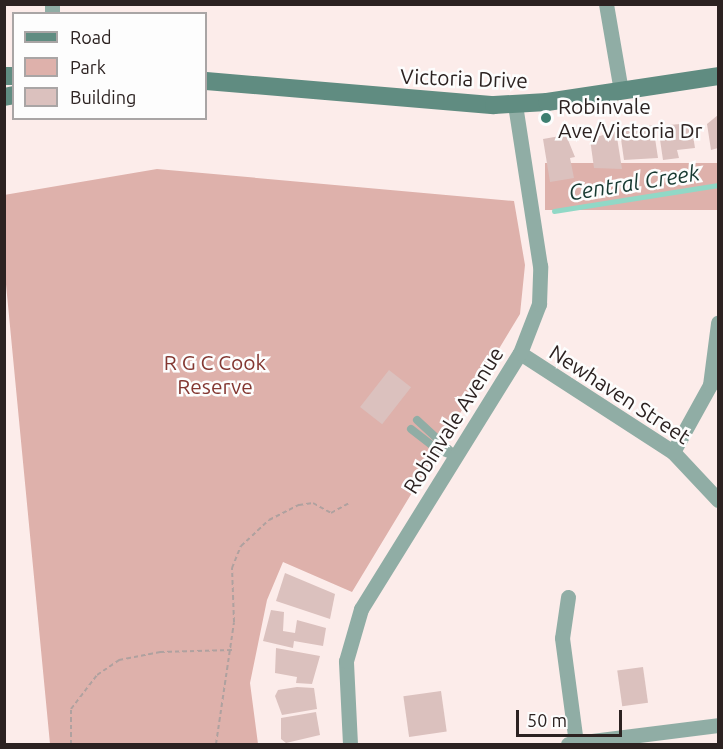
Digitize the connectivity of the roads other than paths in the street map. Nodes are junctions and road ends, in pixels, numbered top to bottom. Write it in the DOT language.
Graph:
graph roads {
  1 [pos="606,4"];
  2 [pos="718,76"];
  3 [pos="207,81"];
  4 [pos="621,91"];
  5 [pos="515,105"];
  6 [pos="718,324"];
  7 [pos="520,353"];
  8 [pos="417,420"];
  9 [pos="411,429"];
  10 [pos="673,452"];
  11 [pos="456,456"];
  12 [pos="718,500"];
  13 [pos="568,597"];
  14 [pos="718,725"];
  15 [pos="350,744"];
  16 [pos="572,744"];
  1 -- 4 [label="street"];
  2 -- 4 [label="street, Victoria Drive"];
  3 -- 5 [label="street, Victoria Drive"];
  4 -- 5 [label="street, Victoria Drive"];
  5 -- 7 [label="street, Robinvale Avenue"];
  6 -- 10 [label="street"];
  7 -- 10 [label="street, Newhaven Street"];
  7 -- 11 [label="street, Robinvale Avenue"];
  8 -- 11 [label="lane"];
  9 -- 11 [label="lane"];
  10 -- 12 [label="street, Newhaven Street"];
  11 -- 15 [label="street, Robinvale Avenue"];
  13 -- 16 [label="street"];
  14 -- 16 [label="street"];
}
